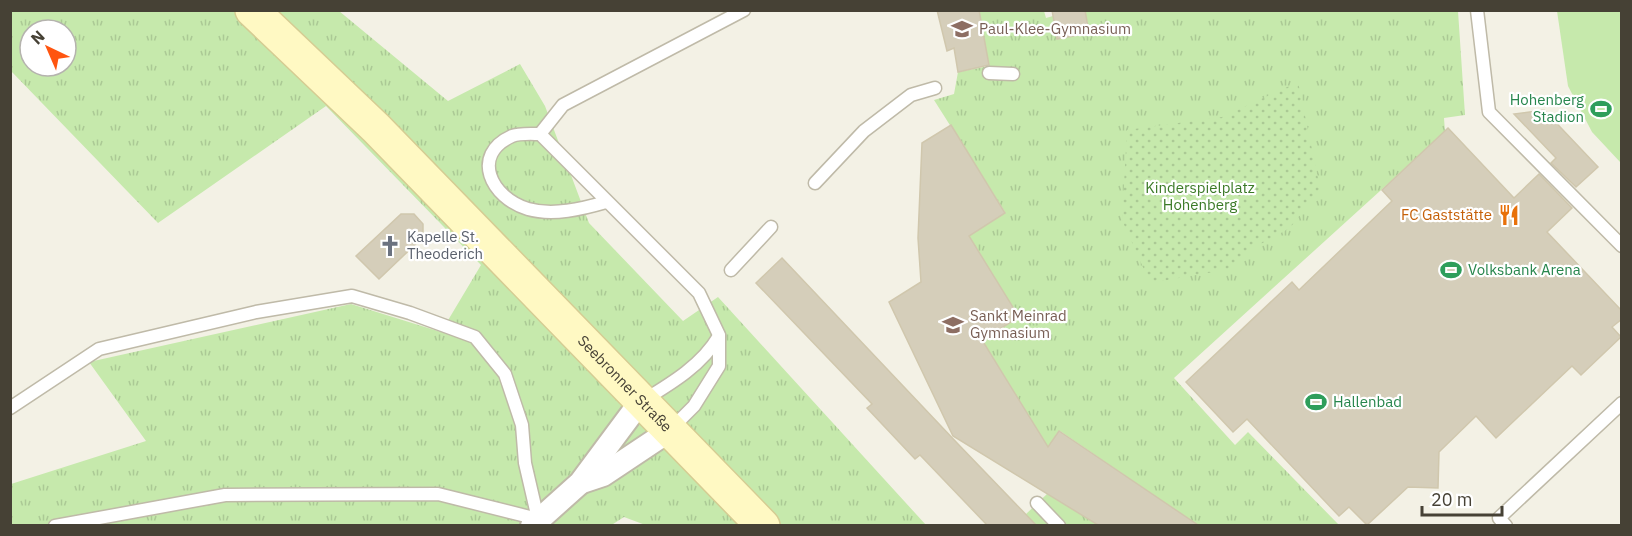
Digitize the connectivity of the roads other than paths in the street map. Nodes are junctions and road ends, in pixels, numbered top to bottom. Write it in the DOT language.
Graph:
graph roads {
  1 [pos="252,10"];
  2 [pos="744,10"];
  3 [pos="1477,10"];
  4 [pos="989,74"];
  5 [pos="1013,74"];
  6 [pos="936,88"];
  7 [pos="540,134"];
  8 [pos="815,183"];
  9 [pos="606,202"];
  10 [pos="771,227"];
  11 [pos="1622,246"];
  12 [pos="731,270"];
  13 [pos="719,335"];
  14 [pos="641,401"];
  15 [pos="1622,404"];
  16 [pos="10,408"];
  17 [pos="669,431"];
  18 [pos="580,483"];
  19 [pos="1037,503"];
  20 [pos="535,522"];
  21 [pos="55,525"];
  22 [pos="763,525"];
  23 [pos="1059,525"];
  24 [pos="1506,525"];
  1 -- 14 [label="street, Seebronner Straße"];
  2 -- 7 [label="lane"];
  3 -- 11 [label="lane"];
  4 -- 5 [label="lane"];
  6 -- 8 [label="lane"];
  7 -- 9 [label="lane"];
  7 -- 9 [label="lane"];
  9 -- 13 [label="lane"];
  10 -- 12 [label="lane"];
  13 -- 14 [label="lane"];
  13 -- 17 [label="lane"];
  14 -- 17 [label="street, Seebronner Straße"];
  14 -- 18 [label="street"];
  15 -- 24 [label="lane"];
  16 -- 20 [label="lane"];
  17 -- 18 [label="street"];
  17 -- 22 [label="street, Seebronner Straße"];
  18 -- 20 [label="street"];
  19 -- 23 [label="lane"];
  20 -- 21 [label="lane"];
}
